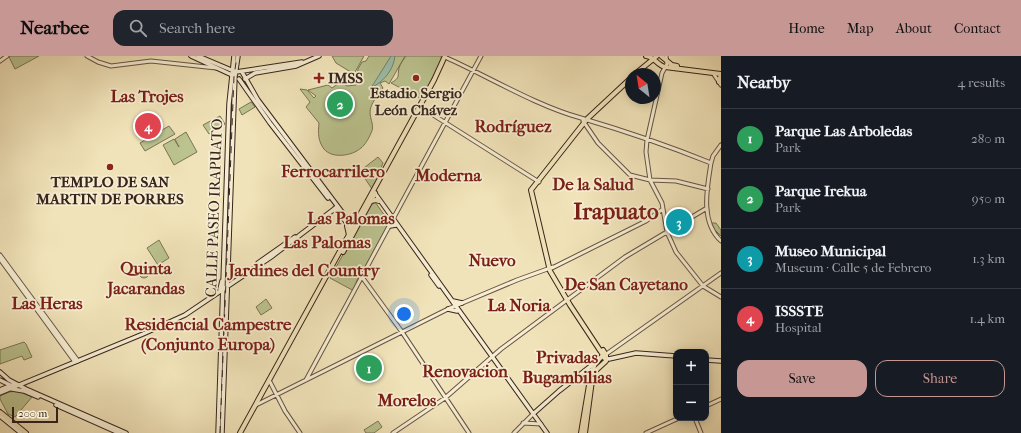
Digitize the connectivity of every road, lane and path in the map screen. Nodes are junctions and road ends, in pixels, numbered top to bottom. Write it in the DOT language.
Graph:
graph roads {
  1 [pos="7,56"];
  2 [pos="87,56"];
  3 [pos="191,56"];
  4 [pos="198,56"];
  5 [pos="234,56"];
  6 [pos="238,56"];
  7 [pos="316,56"];
  8 [pos="319,56"];
  9 [pos="445,56"];
  10 [pos="481,56"];
  11 [pos="647,56"];
  12 [pos="661,56"];
  13 [pos="666,57"];
  14 [pos="656,58"];
  15 [pos="0,61"];
  16 [pos="649,62"];
  17 [pos="296,65"];
  18 [pos="665,67"];
  19 [pos="218,68"];
  20 [pos="643,68"];
  21 [pos="644,68"];
  22 [pos="274,69"];
  23 [pos="473,71"];
  24 [pos="242,72"];
  25 [pos="712,72"];
  26 [pos="721,73"];
  27 [pos="234,75"];
  28 [pos="248,78"];
  29 [pos="720,83"];
  30 [pos="625,85"];
  31 [pos="254,97"];
  32 [pos="420,107"];
  33 [pos="586,121"];
  34 [pos="445,123"];
  35 [pos="647,140"];
  36 [pos="721,146"];
  37 [pos="711,163"];
  38 [pos="650,180"];
  39 [pos="539,181"];
  40 [pos="708,189"];
  41 [pos="374,193"];
  42 [pos="371,201"];
  43 [pos="379,201"];
  44 [pos="336,207"];
  45 [pos="707,208"];
  46 [pos="663,209"];
  47 [pos="393,216"];
  48 [pos="349,224"];
  49 [pos="396,225"];
  50 [pos="390,226"];
  51 [pos="354,228"];
  52 [pos="667,232"];
  53 [pos="349,235"];
  54 [pos="719,237"];
  55 [pos="721,241"];
  56 [pos="0,255"];
  57 [pos="0,259"];
  58 [pos="220,261"];
  59 [pos="223,267"];
  60 [pos="551,268"];
  61 [pos="228,273"];
  62 [pos="721,273"];
  63 [pos="362,277"];
  64 [pos="235,279"];
  65 [pos="703,286"];
  66 [pos="224,288"];
  67 [pos="215,293"];
  68 [pos="721,297"];
  69 [pos="567,299"];
  70 [pos="209,300"];
  71 [pos="451,301"];
  72 [pos="462,303"];
  73 [pos="455,306"];
  74 [pos="448,309"];
  75 [pos="457,310"];
  76 [pos="402,332"];
  77 [pos="66,347"];
  78 [pos="492,357"];
  79 [pos="673,357"];
  80 [pos="603,358"];
  81 [pos="709,360"];
  82 [pos="721,360"];
  83 [pos="76,361"];
  84 [pos="0,372"];
  85 [pos="0,380"];
  86 [pos="306,380"];
  87 [pos="26,382"];
  88 [pos="270,382"];
  89 [pos="10,385"];
  90 [pos="25,390"];
  91 [pos="0,391"];
  92 [pos="277,394"];
  93 [pos="445,398"];
  94 [pos="721,399"];
  95 [pos="258,404"];
  96 [pos="709,405"];
  97 [pos="0,413"];
  98 [pos="533,414"];
  99 [pos="673,421"];
  100 [pos="697,421"];
  101 [pos="523,423"];
  102 [pos="102,424"];
  103 [pos="539,424"];
  104 [pos="22,433"];
  105 [pos="27,433"];
  106 [pos="119,433"];
  107 [pos="126,433"];
  108 [pos="218,433"];
  109 [pos="222,433"];
  110 [pos="242,433"];
  111 [pos="301,433"];
  112 [pos="393,433"];
  113 [pos="469,433"];
  114 [pos="514,433"];
  115 [pos="546,433"];
  116 [pos="581,433"];
  117 [pos="585,433"];
  118 [pos="646,433"];
  119 [pos="702,433"];
  1 -- 15 [label="street"];
  2 -- 19 [label="street"];
  3 -- 19 [label="main road"];
  4 -- 27 [label="main road"];
  5 -- 27 [label="main road, CALLE PASEO IRAPUATO"];
  6 -- 27 [label="main road, CALLE PASEO IRAPUATO"];
  7 -- 17 [label="main road"];
  8 -- 17 [label="main road"];
  9 -- 23 [label="street"];
  9 -- 32 [label="main road"];
  9 -- 32 [label="main road"];
  10 -- 23 [label="street"];
  11 -- 14 [label="main road"];
  11 -- 16 [label="main road"];
  12 -- 13 [label="main road"];
  13 -- 18 [label="street"];
  13 -- 25 [label="main road"];
  14 -- 16 [label="main road"];
  14 -- 18 [label="main road"];
  14 -- 21 [label="main road"];
  16 -- 20 [label="main road"];
  17 -- 22 [label="main road"];
  18 -- 25 [label="main road"];
  18 -- 35 [label="street"];
  19 -- 27 [label="main road"];
  22 -- 24 [label="main road"];
  22 -- 28 [label="main road"];
  23 -- 33 [label="street"];
  23 -- 34 [label="street"];
  24 -- 27 [label="main road"];
  24 -- 28 [label="main road"];
  25 -- 26 [label="main road"];
  25 -- 29 [label="street"];
  26 -- 29 [label="main road"];
  27 -- 28 [label="main road"];
  27 -- 31 [label="main road"];
  27 -- 59 [label="main road, CALLE PASEO IRAPUATO"];
  27 -- 61 [label="main road, CALLE PASEO IRAPUATO"];
  28 -- 31 [label="main road"];
  30 -- 33 [label="main road"];
  31 -- 44 [label="main road"];
  32 -- 34 [label="street"];
  32 -- 41 [label="main road"];
  33 -- 35 [label="street"];
  33 -- 38 [label="street"];
  33 -- 39 [label="main road"];
  34 -- 39 [label="street"];
  34 -- 47 [label="street"];
  35 -- 37 [label="street"];
  35 -- 38 [label="street"];
  36 -- 37 [label="street"];
  37 -- 40 [label="street"];
  38 -- 40 [label="street"];
  38 -- 46 [label="street"];
  39 -- 60 [label="main road"];
  40 -- 45 [label="street"];
  41 -- 42 [label="main road"];
  41 -- 43 [label="main road"];
  41 -- 47 [label="main road"];
  41 -- 51 [label="main road"];
  42 -- 43 [label="main road"];
  42 -- 51 [label="main road"];
  43 -- 47 [label="main road"];
  44 -- 48 [label="main road"];
  44 -- 64 [label="main road"];
  44 -- 66 [label="main road"];
  45 -- 52 [label="street"];
  45 -- 54 [label="street"];
  46 -- 52 [label="street"];
  46 -- 60 [label="street"];
  47 -- 49 [label="main road"];
  47 -- 50 [label="street"];
  47 -- 71 [label="main road"];
  48 -- 51 [label="main road"];
  48 -- 51 [label="main road"];
  48 -- 53 [label="main road"];
  49 -- 50 [label="main road"];
  49 -- 71 [label="main road"];
  50 -- 63 [label="street"];
  51 -- 53 [label="main road"];
  51 -- 88 [label="main road"];
  52 -- 65 [label="street"];
  52 -- 69 [label="street"];
  53 -- 88 [label="main road"];
  54 -- 55 [label="street"];
  56 -- 77 [label="street"];
  57 -- 77 [label="street"];
  58 -- 59 [label="main road"];
  59 -- 66 [label="main road, CALLE PASEO IRAPUATO"];
  60 -- 69 [label="main road"];
  60 -- 72 [label="street"];
  61 -- 64 [label="main road"];
  61 -- 66 [label="main road, CALLE PASEO IRAPUATO"];
  62 -- 65 [label="street"];
  63 -- 76 [label="street"];
  63 -- 86 [label="street"];
  64 -- 66 [label="main road"];
  65 -- 68 [label="street"];
  65 -- 80 [label="street"];
  66 -- 67 [label="main road"];
  66 -- 70 [label="main road"];
  66 -- 108 [label="main road, CALLE PASEO IRAPUATO"];
  66 -- 109 [label="main road, CALLE PASEO IRAPUATO"];
  67 -- 70 [label="main road"];
  67 -- 83 [label="main road"];
  69 -- 78 [label="street"];
  69 -- 80 [label="main road"];
  70 -- 83 [label="main road"];
  71 -- 72 [label="main road"];
  71 -- 73 [label="main road"];
  71 -- 74 [label="main road"];
  72 -- 73 [label="street"];
  73 -- 74 [label="street"];
  73 -- 75 [label="main road"];
  73 -- 78 [label="main road"];
  74 -- 75 [label="main road"];
  74 -- 76 [label="street"];
  75 -- 78 [label="main road"];
  76 -- 86 [label="street"];
  76 -- 93 [label="street"];
  77 -- 83 [label="street"];
  78 -- 93 [label="street"];
  78 -- 98 [label="main road"];
  79 -- 80 [label="main road"];
  80 -- 98 [label="main road"];
  80 -- 116 [label="main road"];
  80 -- 117 [label="main road"];
  81 -- 82 [label="main road"];
  83 -- 87 [label="main road"];
  83 -- 89 [label="main road"];
  84 -- 89 [label="main road"];
  85 -- 89 [label="main road"];
  86 -- 92 [label="street"];
  87 -- 89 [label="main road"];
  87 -- 90 [label="main road"];
  88 -- 92 [label="street"];
  88 -- 95 [label="main road"];
  89 -- 90 [label="main road"];
  89 -- 90 [label="main road"];
  89 -- 91 [label="main road"];
  90 -- 102 [label="main road"];
  92 -- 95 [label="street"];
  92 -- 111 [label="street"];
  93 -- 112 [label="street"];
  93 -- 113 [label="street"];
  94 -- 96 [label="street"];
  95 -- 110 [label="main road"];
  97 -- 104 [label="main road"];
  97 -- 105 [label="main road"];
  98 -- 101 [label="street"];
  98 -- 103 [label="main road"];
  99 -- 118 [label="street"];
  100 -- 119 [label="street"];
  101 -- 103 [label="street"];
  101 -- 114 [label="street"];
  102 -- 106 [label="main road"];
  102 -- 107 [label="main road"];
  103 -- 115 [label="main road"];
}
